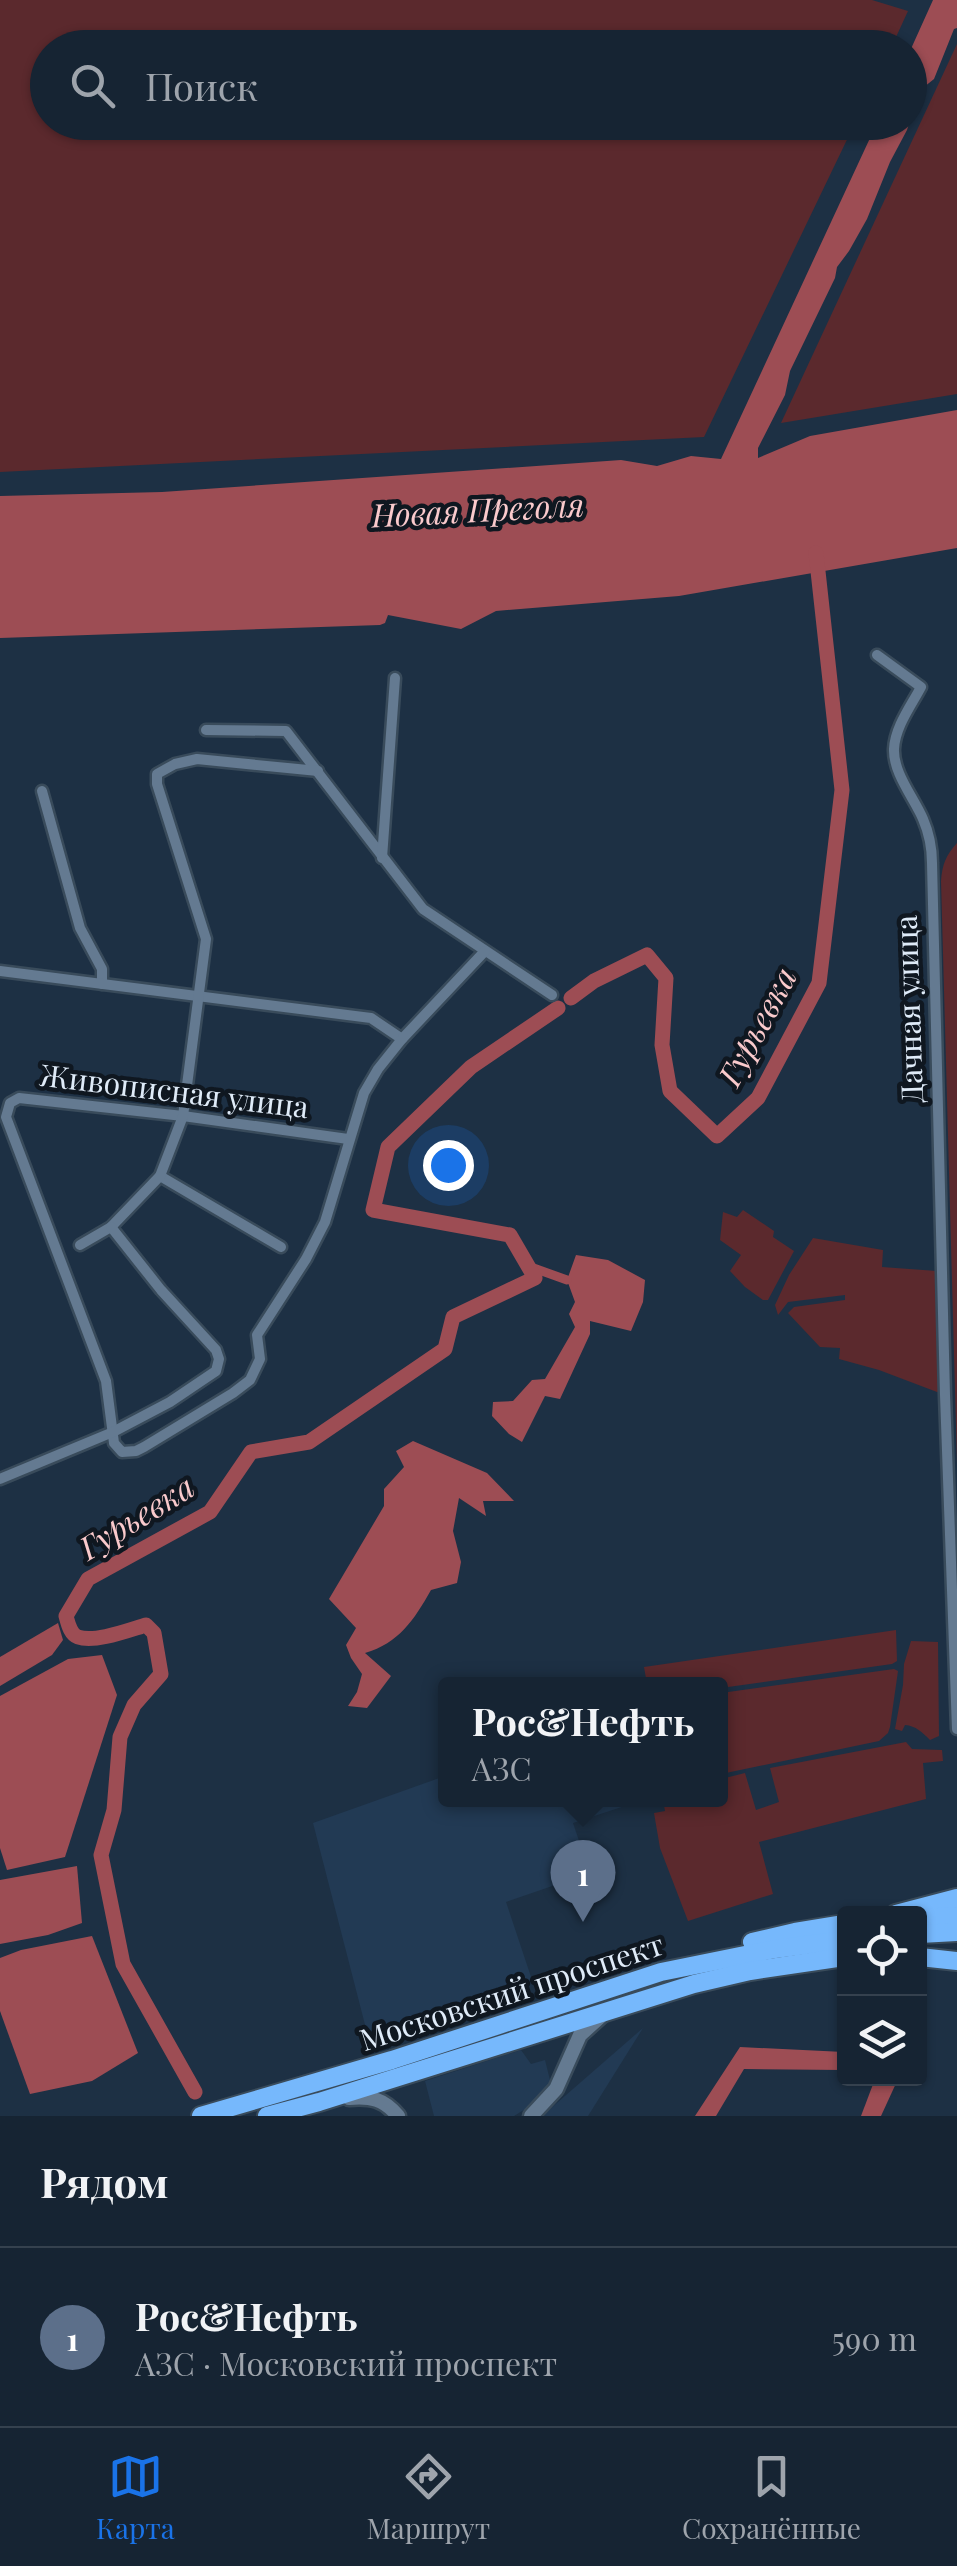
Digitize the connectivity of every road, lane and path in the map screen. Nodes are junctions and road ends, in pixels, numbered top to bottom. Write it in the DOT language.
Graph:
graph roads {
  1 [pos="877,655"];
  2 [pos="395,678"];
  3 [pos="206,730"];
  4 [pos="318,770"];
  5 [pos="42,791"];
  6 [pos="382,858"];
  7 [pos="485,950"];
  8 [pos="0,972"];
  9 [pos="102,984"];
  10 [pos="552,995"];
  11 [pos="200,996"];
  12 [pos="402,1040"];
  13 [pos="184,1116"];
  14 [pos="348,1138"];
  15 [pos="160,1176"];
  16 [pos="111,1227"];
  17 [pos="80,1245"];
  18 [pos="281,1246"];
  19 [pos="112,1432"];
  20 [pos="0,1478"];
  21 [pos="957,1728"];
  22 [pos="951,1898"];
  23 [pos="924,1906"];
  24 [pos="957,1916"];
  25 [pos="927,1918"];
  26 [pos="837,1925"];
  27 [pos="957,1932"];
  28 [pos="927,1934"];
  29 [pos="837,1941"];
  30 [pos="957,1949"];
  31 [pos="927,1953"];
  32 [pos="927,1955"];
  33 [pos="837,1958"];
  34 [pos="957,1961"];
  35 [pos="661,1972"];
  36 [pos="608,2010"];
  37 [pos="319,2102"];
  38 [pos="204,2115"];
  39 [pos="267,2116"];
  40 [pos="398,2116"];
  41 [pos="531,2116"];
  1 -- 21 [label="street, Дачная улица"];
  2 -- 6 [label="street"];
  3 -- 4 [label="street"];
  4 -- 6 [label="street"];
  4 -- 11 [label="street"];
  5 -- 9 [label="street"];
  6 -- 7 [label="street"];
  7 -- 10 [label="street"];
  7 -- 12 [label="street"];
  8 -- 9 [label="street"];
  9 -- 11 [label="street"];
  11 -- 12 [label="street"];
  11 -- 13 [label="street"];
  12 -- 14 [label="street"];
  13 -- 14 [label="street, Живописная улица"];
  13 -- 15 [label="street"];
  13 -- 19 [label="street, Живописная улица"];
  14 -- 19 [label="street"];
  15 -- 16 [label="street"];
  15 -- 18 [label="street"];
  16 -- 17 [label="street"];
  16 -- 19 [label="street"];
  19 -- 20 [label="street"];
  22 -- 23 [label="highway"];
  24 -- 25 [label="highway"];
  26 -- 35 [label="highway"];
  27 -- 28 [label="highway"];
  29 -- 35 [label="highway, Московский проспект"];
  30 -- 31 [label="highway"];
  32 -- 34 [label="highway"];
  33 -- 36 [label="highway, Московский проспект"];
  35 -- 38 [label="highway, Московский проспект"];
  36 -- 37 [label="highway, Московский проспект"];
  36 -- 41 [label="main road"];
  37 -- 39 [label="highway, Московский проспект"];
  37 -- 40 [label="main road"];
}
